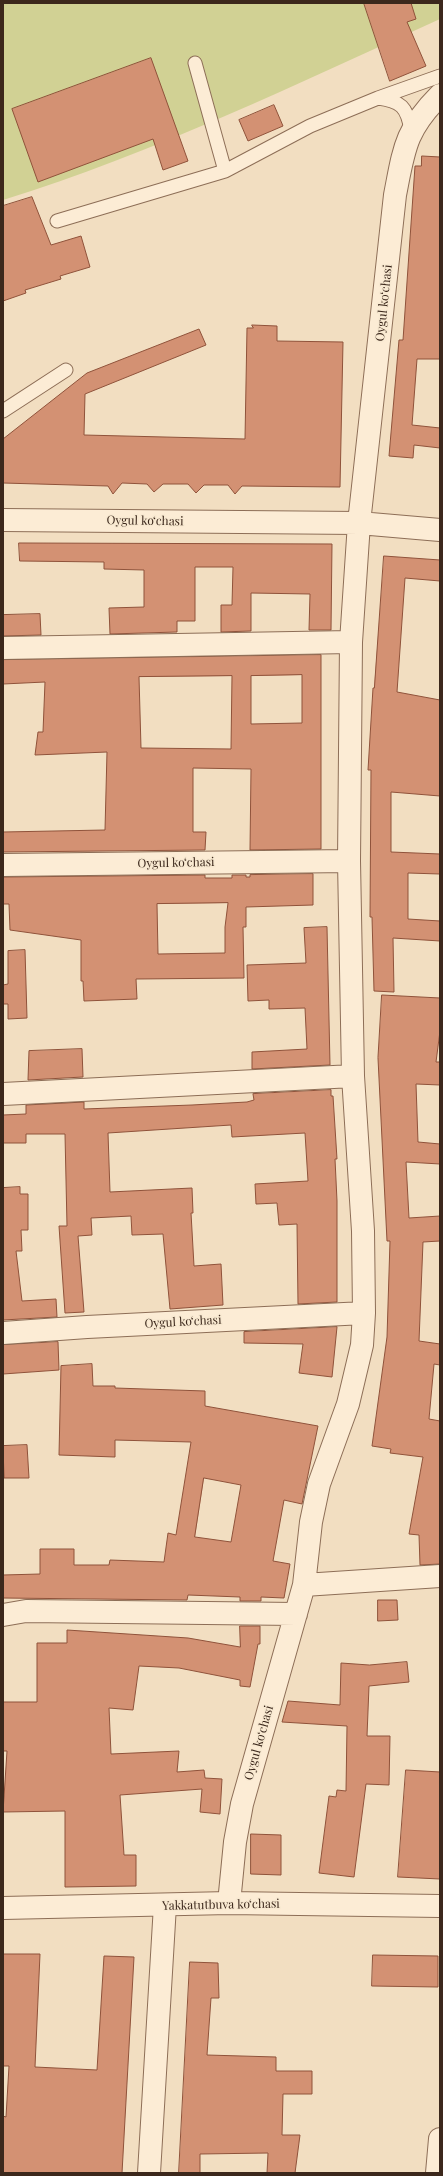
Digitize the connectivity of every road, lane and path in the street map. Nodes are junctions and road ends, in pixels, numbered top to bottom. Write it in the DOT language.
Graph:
graph roads {
  1 [pos="195,63"];
  2 [pos="440,76"];
  3 [pos="440,95"];
  4 [pos="378,98"];
  5 [pos="411,130"];
  6 [pos="225,171"];
  7 [pos="57,221"];
  8 [pos="66,370"];
  9 [pos="3,412"];
  10 [pos="3,520"];
  11 [pos="359,524"];
  12 [pos="440,530"];
  13 [pos="351,642"];
  14 [pos="3,648"];
  15 [pos="348,861"];
  16 [pos="3,865"];
  17 [pos="353,1076"];
  18 [pos="3,1094"];
  19 [pos="364,1313"];
  20 [pos="3,1333"];
  21 [pos="440,1576"];
  22 [pos="304,1585"];
  23 [pos="296,1614"];
  24 [pos="3,1615"];
  25 [pos="229,1903"];
  26 [pos="166,1905"];
  27 [pos="440,1906"];
  28 [pos="3,1908"];
  29 [pos="440,2139"];
  30 [pos="149,2173"];
  31 [pos="437,2173"];
  1 -- 6 [label="lane"];
  2 -- 4 [label="lane"];
  3 -- 5 [label="street, Oygul koʻchasi"];
  4 -- 5 [label="lane"];
  4 -- 6 [label="lane"];
  5 -- 11 [label="street, Oygul koʻchasi"];
  6 -- 7 [label="lane"];
  8 -- 9 [label="lane"];
  10 -- 11 [label="street, Oygul koʻchasi"];
  11 -- 12 [label="street, Oygul koʻchasi"];
  11 -- 13 [label="street, Oygul koʻchasi"];
  13 -- 14 [label="street"];
  13 -- 15 [label="street, Oygul koʻchasi"];
  15 -- 16 [label="street, Oygul koʻchasi"];
  15 -- 17 [label="street, Oygul koʻchasi"];
  17 -- 18 [label="street"];
  17 -- 19 [label="street, Oygul koʻchasi"];
  19 -- 20 [label="street, Oygul koʻchasi"];
  19 -- 22 [label="street, Oygul koʻchasi"];
  21 -- 22 [label="street"];
  22 -- 23 [label="street, Oygul koʻchasi"];
  23 -- 24 [label="street"];
  23 -- 25 [label="street, Oygul koʻchasi"];
  25 -- 26 [label="street, Yakkatutbuva koʻchasi"];
  25 -- 27 [label="street, Yakkatutbuva koʻchasi"];
  26 -- 28 [label="street, Yakkatutbuva koʻchasi"];
  26 -- 30 [label="street"];
  29 -- 31 [label="street"];
}
